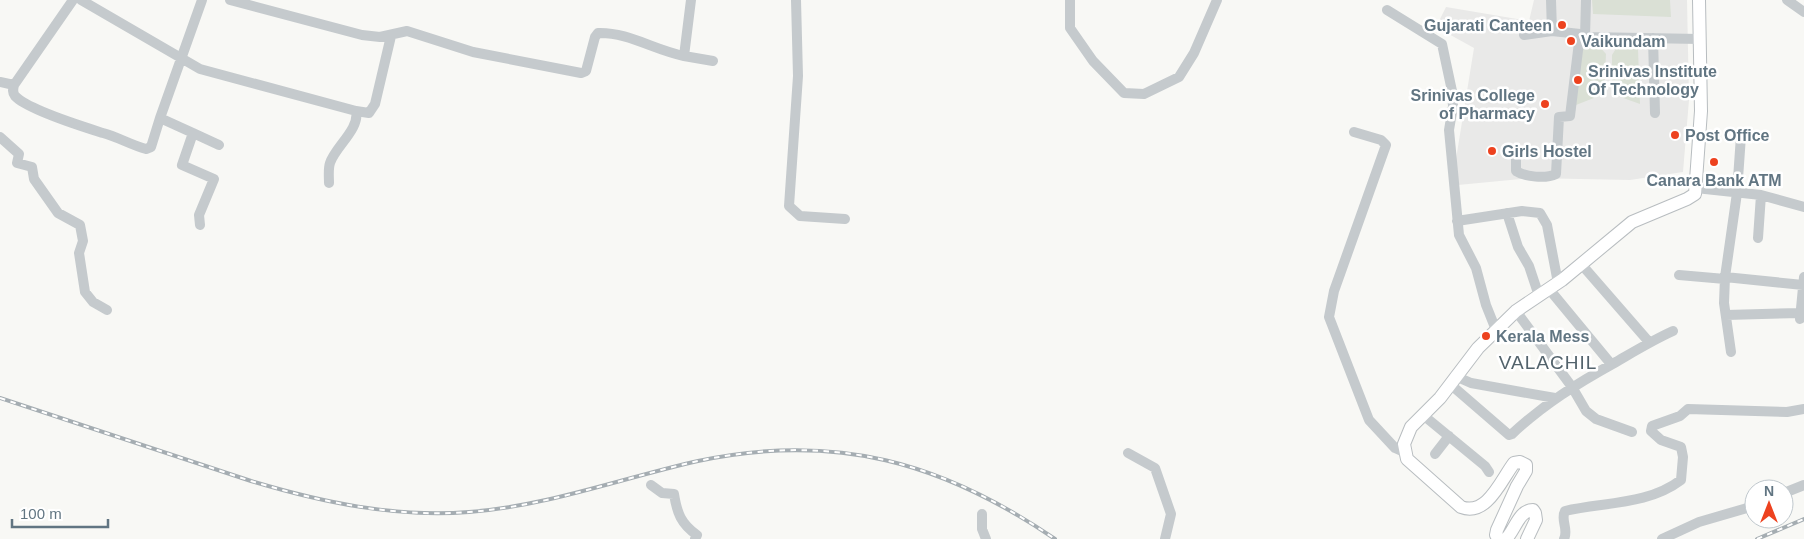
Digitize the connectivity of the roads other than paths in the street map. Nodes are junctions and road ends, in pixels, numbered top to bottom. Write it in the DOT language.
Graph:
graph roads {
  1 [pos="73,0"];
  2 [pos="81,0"];
  3 [pos="202,0"];
  4 [pos="230,0"];
  5 [pos="691,0"];
  6 [pos="796,0"];
  7 [pos="1070,0"];
  8 [pos="1217,0"];
  9 [pos="1551,0"];
  10 [pos="1586,0"];
  11 [pos="1699,0"];
  12 [pos="1787,0"];
  13 [pos="1387,10"];
  14 [pos="1804,12"];
  15 [pos="1552,31"];
  16 [pos="1524,35"];
  17 [pos="391,36"];
  18 [pos="1582,36"];
  19 [pos="1653,38"];
  20 [pos="1700,39"];
  21 [pos="684,56"];
  22 [pos="181,58"];
  23 [pos="713,61"];
  24 [pos="0,82"];
  25 [pos="14,85"];
  26 [pos="356,111"];
  27 [pos="1655,112"];
  28 [pos="160,118"];
  29 [pos="1354,132"];
  30 [pos="193,133"];
  31 [pos="1741,136"];
  32 [pos="0,137"];
  33 [pos="219,145"];
  34 [pos="1516,154"];
  35 [pos="329,183"];
  36 [pos="1696,188"];
  37 [pos="1737,193"];
  38 [pos="1761,196"];
  39 [pos="1804,207"];
  40 [pos="1507,213"];
  41 [pos="844,219"];
  42 [pos="1457,221"];
  43 [pos="200,225"];
  44 [pos="1758,238"];
  45 [pos="1582,265"];
  46 [pos="1679,276"];
  47 [pos="1725,278"];
  48 [pos="1804,284"];
  49 [pos="1548,289"];
  50 [pos="107,310"];
  51 [pos="1516,311"];
  52 [pos="1726,315"];
  53 [pos="1802,316"];
  54 [pos="1496,330"];
  55 [pos="1673,331"];
  56 [pos="1649,342"];
  57 [pos="1731,352"];
  58 [pos="1611,364"];
  59 [pos="1453,380"];
  60 [pos="1572,387"];
  61 [pos="1555,398"];
  62 [pos="1804,409"];
  63 [pos="1423,415"];
  64 [pos="1632,432"];
  65 [pos="1450,436"];
  66 [pos="1404,452"];
  67 [pos="1128,453"];
  68 [pos="1435,454"];
  69 [pos="1489,472"];
  70 [pos="651,485"];
  71 [pos="1744,509"];
  72 [pos="982,514"];
  73 [pos="695,539"];
  74 [pos="986,539"];
  75 [pos="1165,539"];
  76 [pos="1499,539"];
  77 [pos="1506,539"];
  78 [pos="1527,539"];
  79 [pos="1564,539"];
  80 [pos="1662,539"];
  1 -- 25 [label="street"];
  2 -- 22 [label="street"];
  3 -- 22 [label="street"];
  4 -- 17 [label="street"];
  5 -- 21 [label="street"];
  6 -- 41 [label="street"];
  7 -- 8 [label="street"];
  9 -- 15 [label="street"];
  10 -- 18 [label="street"];
  11 -- 20 [label="main road"];
  12 -- 14 [label="street"];
  13 -- 42 [label="street"];
  15 -- 16 [label="street"];
  15 -- 18 [label="street"];
  17 -- 21 [label="street"];
  17 -- 26 [label="street"];
  18 -- 19 [label="street"];
  18 -- 34 [label="street"];
  19 -- 20 [label="street"];
  19 -- 27 [label="street"];
  20 -- 36 [label="main road"];
  21 -- 23 [label="street"];
  22 -- 26 [label="street"];
  22 -- 28 [label="street"];
  24 -- 25 [label="street"];
  25 -- 28 [label="street"];
  26 -- 35 [label="street"];
  28 -- 30 [label="street"];
  29 -- 66 [label="street"];
  30 -- 33 [label="street"];
  30 -- 43 [label="street"];
  31 -- 37 [label="street"];
  32 -- 50 [label="street"];
  36 -- 37 [label="street"];
  36 -- 45 [label="main road"];
  37 -- 38 [label="street"];
  37 -- 47 [label="street"];
  38 -- 39 [label="street"];
  38 -- 44 [label="street"];
  40 -- 42 [label="street"];
  40 -- 49 [label="street"];
  40 -- 49 [label="street"];
  42 -- 54 [label="street"];
  45 -- 49 [label="main road"];
  45 -- 56 [label="street"];
  46 -- 47 [label="street"];
  47 -- 48 [label="street"];
  47 -- 52 [label="street"];
  48 -- 53 [label="street"];
  49 -- 51 [label="main road"];
  49 -- 58 [label="street"];
  51 -- 54 [label="main road"];
  51 -- 60 [label="street"];
  52 -- 53 [label="street"];
  52 -- 57 [label="street"];
  54 -- 59 [label="main road"];
  55 -- 56 [label="street"];
  56 -- 58 [label="street"];
  58 -- 60 [label="street"];
  59 -- 61 [label="street"];
  59 -- 61 [label="street"];
  59 -- 63 [label="main road"];
  60 -- 61 [label="street"];
  60 -- 64 [label="street"];
  62 -- 79 [label="street"];
  63 -- 65 [label="street"];
  63 -- 66 [label="main road"];
  65 -- 68 [label="street"];
  65 -- 69 [label="street"];
  66 -- 76 [label="main road"];
  67 -- 75 [label="street"];
  70 -- 73 [label="street"];
  71 -- 80 [label="street"];
  72 -- 74 [label="street"];
  77 -- 78 [label="main road"];
}
